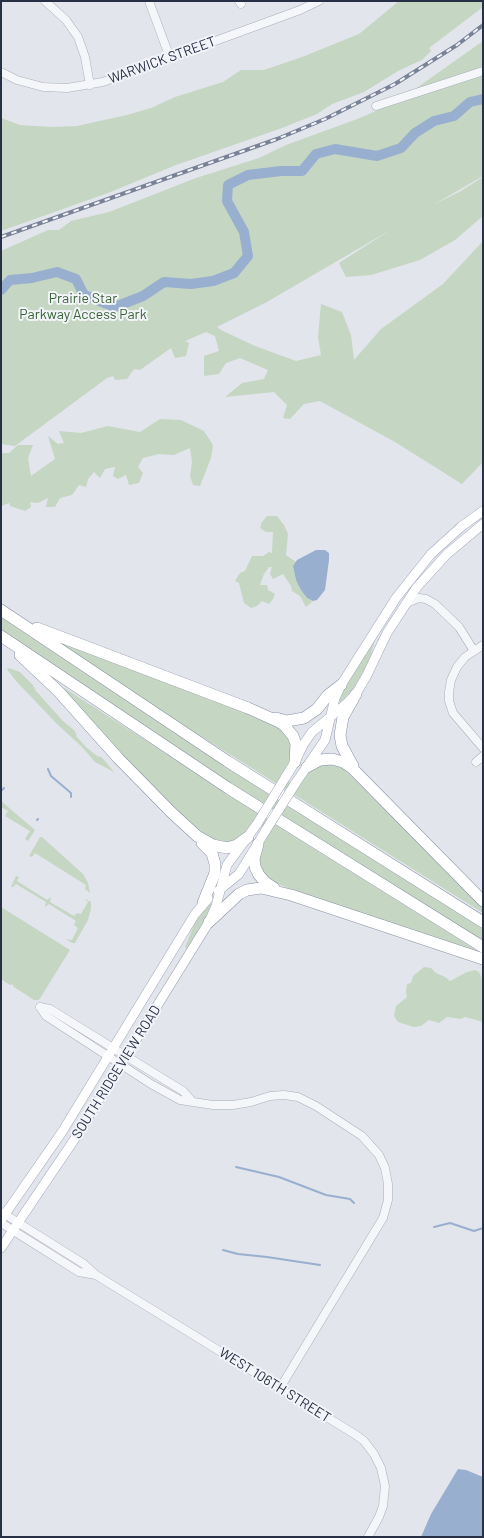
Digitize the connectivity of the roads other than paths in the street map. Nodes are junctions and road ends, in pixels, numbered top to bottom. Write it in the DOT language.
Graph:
graph roads {
  1 [pos="45,1"];
  2 [pos="149,1"];
  3 [pos="319,1"];
  4 [pos="170,58"];
  5 [pos="483,71"];
  6 [pos="1,72"];
  7 [pos="90,85"];
  8 [pos="376,106"];
  9 [pos="483,511"];
  10 [pos="483,524"];
  11 [pos="408,580"];
  12 [pos="421,582"];
  13 [pos="412,594"];
  14 [pos="426,599"];
  15 [pos="405,603"];
  16 [pos="1,610"];
  17 [pos="12,617"];
  18 [pos="6,639"];
  19 [pos="483,645"];
  20 [pos="474,651"];
  21 [pos="341,685"];
  22 [pos="356,694"];
  23 [pos="248,708"];
  24 [pos="331,715"];
  25 [pos="483,748"];
  26 [pos="483,756"];
  27 [pos="295,762"];
  28 [pos="476,762"];
  29 [pos="307,767"];
  30 [pos="362,777"];
  31 [pos="197,836"];
  32 [pos="253,841"];
  33 [pos="220,890"];
  34 [pos="291,895"];
  35 [pos="483,901"];
  36 [pos="203,904"];
  37 [pos="209,922"];
  38 [pos="483,922"];
  39 [pos="483,947"];
  40 [pos="483,959"];
  41 [pos="111,1052"];
  42 [pos="124,1060"];
  43 [pos="2,1217"];
  44 [pos="15,1226"];
  45 [pos="1,1248"];
  46 [pos="280,1388"];
  47 [pos="368,1537"];
  1 -- 7 [label="street"];
  2 -- 4 [label="street"];
  3 -- 4 [label="street, WARWICK STREET"];
  4 -- 7 [label="street, WARWICK STREET"];
  5 -- 8 [label="street"];
  6 -- 7 [label="street, WARWICK STREET"];
  9 -- 11 [label="main road, SOUTH RIDGEVIEW ROAD"];
  10 -- 12 [label="main road, SOUTH RIDGEVIEW ROAD"];
  11 -- 13 [label="main road"];
  11 -- 21 [label="main road, SOUTH RIDGEVIEW ROAD"];
  12 -- 13 [label="main road, SOUTH RIDGEVIEW ROAD"];
  12 -- 14 [label="street"];
  13 -- 15 [label="main road, SOUTH RIDGEVIEW ROAD"];
  14 -- 15 [label="street"];
  14 -- 20 [label="street"];
  15 -- 22 [label="main road, SOUTH RIDGEVIEW ROAD"];
  16 -- 17 [label="highway"];
  17 -- 23 [label="highway"];
  17 -- 38 [label="highway"];
  18 -- 31 [label="highway"];
  18 -- 39 [label="highway"];
  19 -- 20 [label="street"];
  20 -- 25 [label="street"];
  21 -- 23 [label="highway"];
  21 -- 24 [label="main road, SOUTH RIDGEVIEW ROAD"];
  22 -- 24 [label="main road, SOUTH RIDGEVIEW ROAD"];
  22 -- 30 [label="highway"];
  23 -- 27 [label="highway"];
  24 -- 27 [label="main road, SOUTH RIDGEVIEW ROAD"];
  24 -- 29 [label="main road, SOUTH RIDGEVIEW ROAD"];
  26 -- 28 [label="street"];
  27 -- 32 [label="main road, SOUTH RIDGEVIEW ROAD, bridge"];
  29 -- 30 [label="highway"];
  29 -- 32 [label="main road, SOUTH RIDGEVIEW ROAD, bridge"];
  30 -- 35 [label="highway"];
  31 -- 32 [label="highway"];
  31 -- 36 [label="highway"];
  32 -- 33 [label="main road, SOUTH RIDGEVIEW ROAD"];
  32 -- 33 [label="main road, SOUTH RIDGEVIEW ROAD"];
  32 -- 34 [label="highway"];
  33 -- 36 [label="main road, SOUTH RIDGEVIEW ROAD"];
  33 -- 37 [label="main road, SOUTH RIDGEVIEW ROAD"];
  34 -- 37 [label="highway"];
  34 -- 40 [label="highway"];
  36 -- 41 [label="main road, SOUTH RIDGEVIEW ROAD"];
  37 -- 42 [label="main road, SOUTH RIDGEVIEW ROAD"];
  41 -- 41 [label="street"];
  41 -- 42 [label="street"];
  41 -- 43 [label="main road, SOUTH RIDGEVIEW ROAD"];
  42 -- 44 [label="main road, SOUTH RIDGEVIEW ROAD"];
  42 -- 46 [label="street"];
  43 -- 44 [label="street, WEST 106TH STREET"];
  44 -- 45 [label="main road, SOUTH RIDGEVIEW ROAD"];
  44 -- 46 [label="street, WEST 106TH STREET"];
  46 -- 47 [label="street, WEST 106TH STREET"];
}
